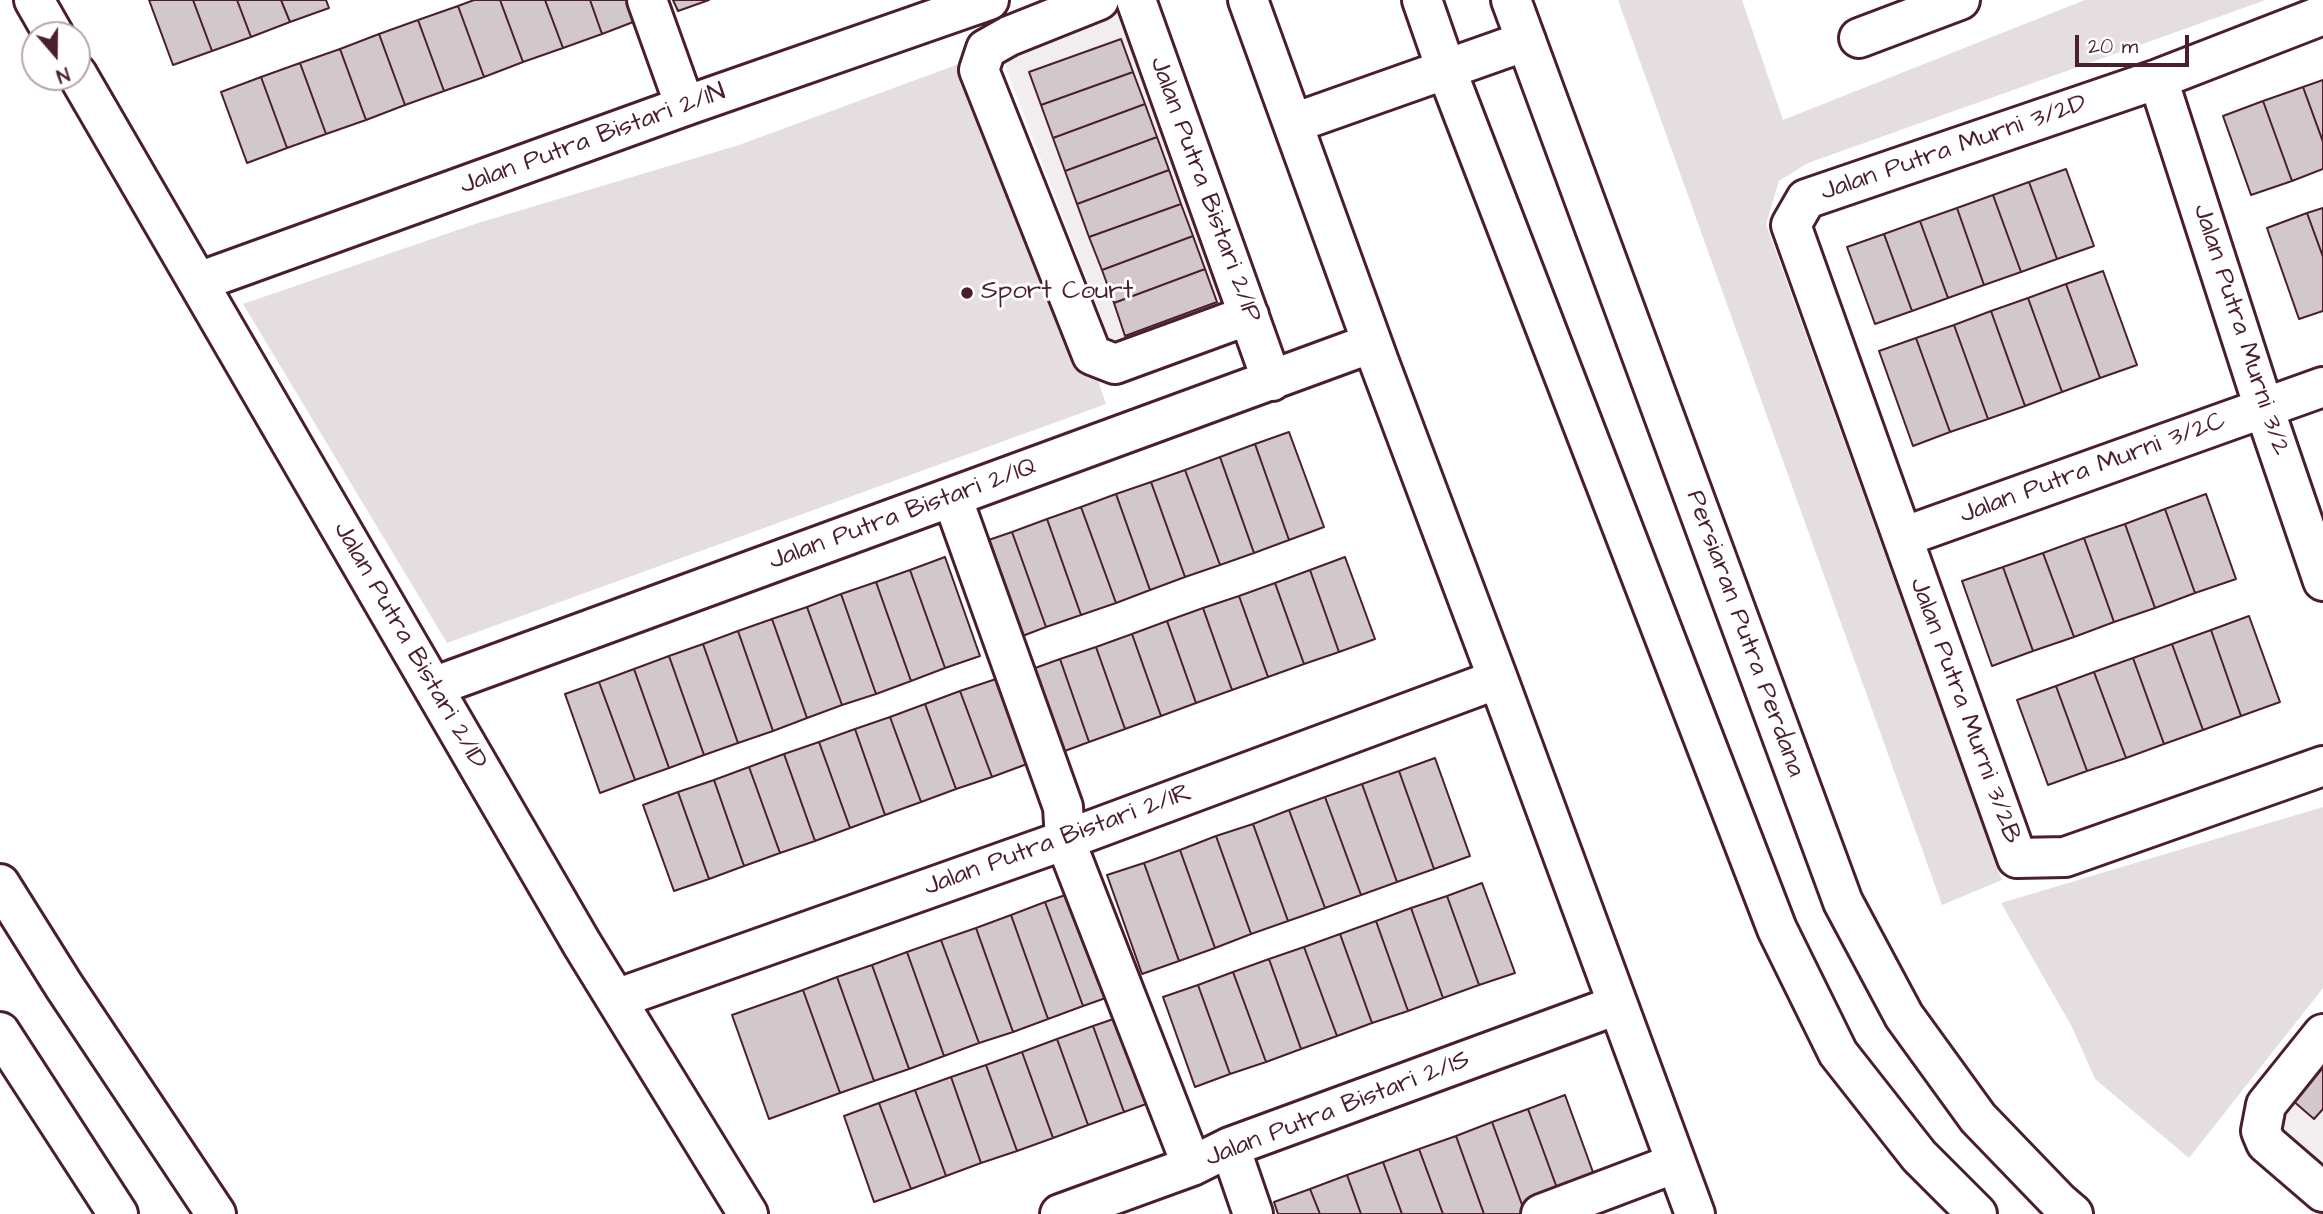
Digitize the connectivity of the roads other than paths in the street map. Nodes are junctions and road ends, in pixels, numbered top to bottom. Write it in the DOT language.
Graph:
graph roads {
  1 [pos="34,0"];
  2 [pos="647,0"];
  3 [pos="989,0"];
  4 [pos="1099,0"];
  5 [pos="1136,0"];
  6 [pos="1248,0"];
  7 [pos="1422,0"];
  8 [pos="1511,0"];
  9 [pos="1960,0"];
  10 [pos="2323,15"];
  11 [pos="46,21"];
  12 [pos="1859,38"];
  13 [pos="1525,41"];
  14 [pos="1446,69"];
  15 [pos="2158,79"];
  16 [pos="87,91"];
  17 [pos="685,106"];
  18 [pos="1294,123"];
  19 [pos="198,282"];
  20 [pos="1249,315"];
  21 [pos="1372,343"];
  22 [pos="1272,381"];
  23 [pos="2323,387"];
  24 [pos="2264,408"];
  25 [pos="953,497"];
  26 [pos="1903,537"];
  27 [pos="2323,581"];
  28 [pos="1498,679"];
  29 [pos="433,687"];
  30 [pos="2323,766"];
  31 [pos="1065,840"];
  32 [pos="0,884"];
  33 [pos="617,999"];
  34 [pos="1617,1005"];
  35 [pos="0,1032"];
  36 [pos="2323,1034"];
  37 [pos="1230,1147"];
  38 [pos="1676,1163"];
  39 [pos="1192,1166"];
  40 [pos="2323,1192"];
  41 [pos="118,1214"];
  42 [pos="216,1214"];
  43 [pos="748,1214"];
  44 [pos="1060,1214"];
  45 [pos="1253,1214"];
  46 [pos="1541,1214"];
  47 [pos="1695,1214"];
  48 [pos="1977,1214"];
  49 [pos="2073,1214"];
  1 -- 11 [label="main road"];
  2 -- 17 [label="main road"];
  3 -- 17 [label="main road, Jalan Putra Bistari 2/1N"];
  4 -- 20 [label="main road"];
  5 -- 20 [label="main road, Jalan Putra Bistari 2/1P"];
  6 -- 18 [label="main road"];
  7 -- 14 [label="main road"];
  8 -- 13 [label="main road, Persiaran Putra Perdana"];
  9 -- 12 [label="main road"];
  10 -- 15 [label="main road, Jalan Putra Murni 3/2D"];
  13 -- 14 [label="main road"];
  13 -- 49 [label="main road, Persiaran Putra Perdana"];
  14 -- 18 [label="main road"];
  14 -- 48 [label="main road"];
  15 -- 24 [label="main road, Jalan Putra Murni 3/2"];
  15 -- 26 [label="main road, Jalan Putra Murni 3/2D"];
  16 -- 19 [label="main road, Jalan Putra Bistari 2/1D"];
  17 -- 19 [label="main road, Jalan Putra Bistari 2/1N"];
  18 -- 21 [label="main road"];
  19 -- 29 [label="main road, Jalan Putra Bistari 2/1D"];
  20 -- 22 [label="main road, Jalan Putra Bistari 2/1P"];
  21 -- 22 [label="main road, Jalan Putra Bistari 2/1Q"];
  21 -- 28 [label="main road"];
  22 -- 25 [label="main road, Jalan Putra Bistari 2/1Q"];
  23 -- 24 [label="main road, Jalan Putra Murni 3/2C"];
  24 -- 26 [label="main road, Jalan Putra Murni 3/2C"];
  24 -- 27 [label="main road, Jalan Putra Murni 3/2"];
  25 -- 29 [label="main road, Jalan Putra Bistari 2/1Q"];
  25 -- 31 [label="main road"];
  26 -- 30 [label="main road, Jalan Putra Murni 3/2B"];
  28 -- 31 [label="main road, Jalan Putra Bistari 2/1R"];
  28 -- 34 [label="main road"];
  29 -- 33 [label="main road, Jalan Putra Bistari 2/1D"];
  31 -- 33 [label="main road, Jalan Putra Bistari 2/1R"];
  31 -- 39 [label="main road"];
  32 -- 42 [label="main road"];
  33 -- 43 [label="main road, Jalan Putra Bistari 2/1D"];
  34 -- 37 [label="main road, Jalan Putra Bistari 2/1S"];
  34 -- 38 [label="main road"];
  35 -- 41 [label="main road"];
  36 -- 40 [label="main road"];
  37 -- 39 [label="main road, Jalan Putra Bistari 2/1S"];
  37 -- 45 [label="main road"];
  38 -- 46 [label="main road"];
  38 -- 47 [label="main road"];
  39 -- 44 [label="main road, Jalan Putra Bistari 2/1S"];
}
